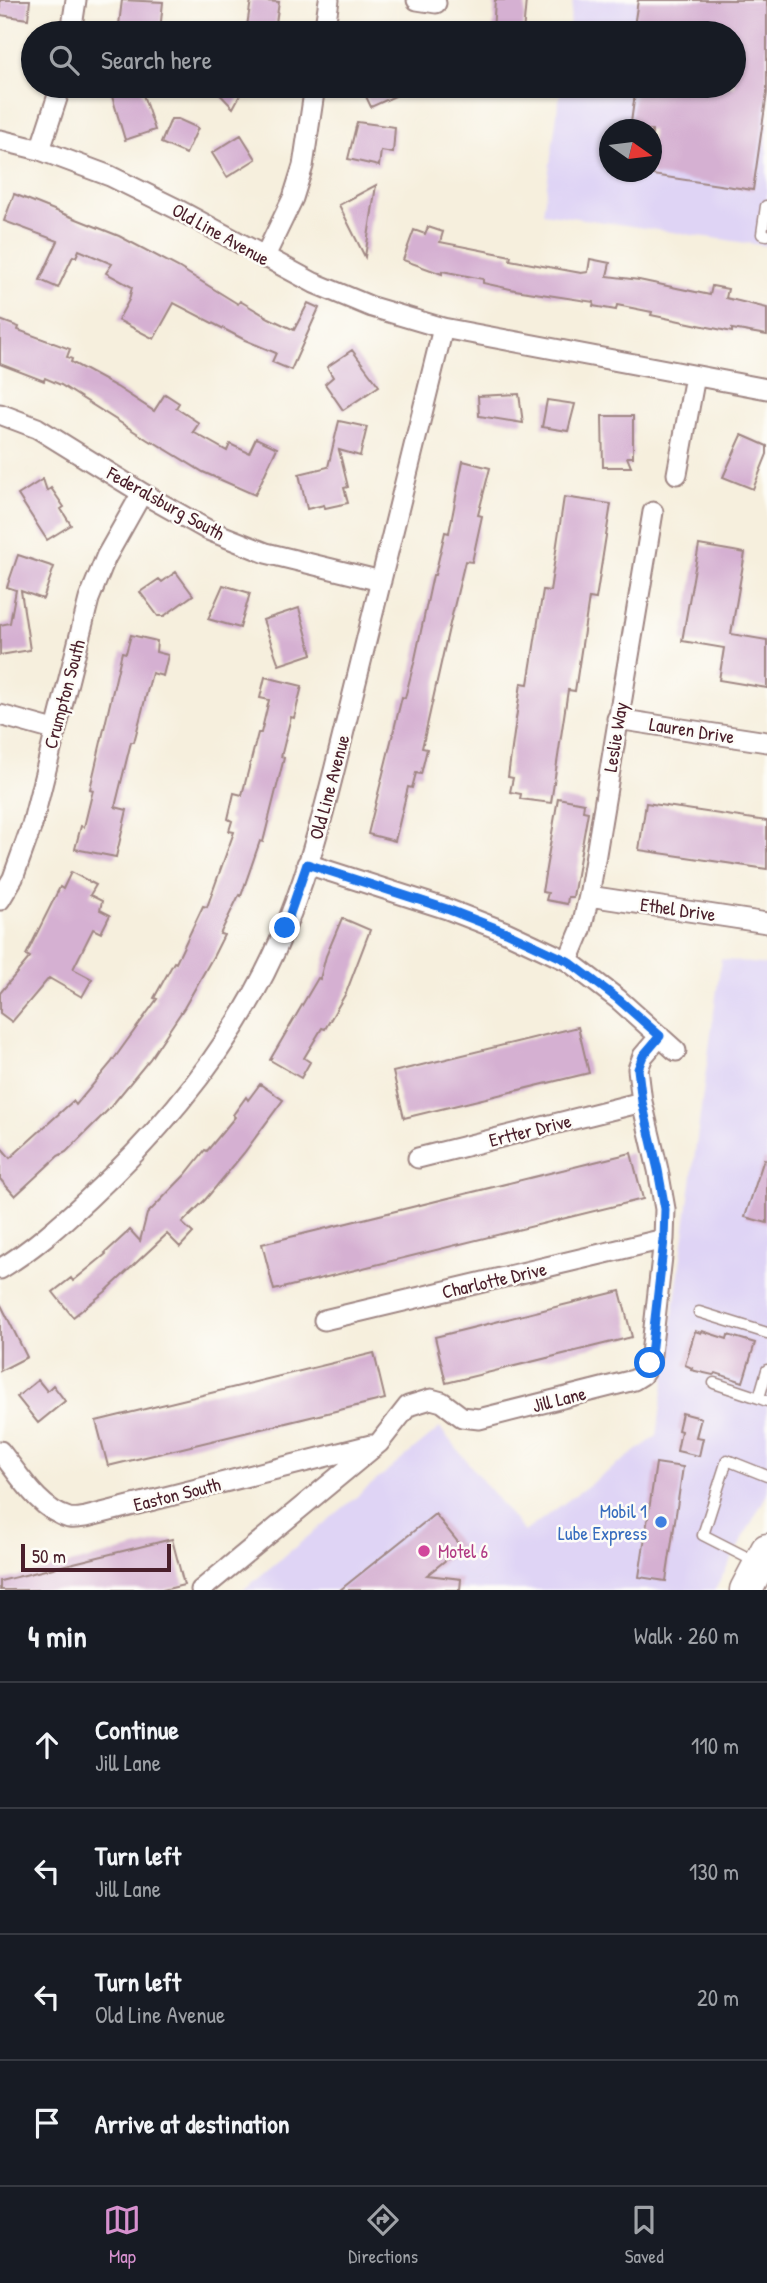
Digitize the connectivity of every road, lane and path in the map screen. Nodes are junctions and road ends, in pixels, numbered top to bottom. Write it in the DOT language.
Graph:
graph roads {
  1 [pos="76,0"];
  2 [pos="329,0"];
  3 [pos="73,21"];
  4 [pos="326,21"];
  5 [pos="57,98"];
  6 [pos="313,98"];
  7 [pos="0,140"];
  8 [pos="40,150"];
  9 [pos="766,206"];
  10 [pos="767,235"];
  11 [pos="264,258"];
  12 [pos="443,328"];
  13 [pos="695,376"];
  14 [pos="767,389"];
  15 [pos="0,414"];
  16 [pos="677,474"];
  17 [pos="142,493"];
  18 [pos="653,512"];
  19 [pos="381,581"];
  20 [pos="0,715"];
  21 [pos="617,719"];
  22 [pos="54,730"];
  23 [pos="767,742"];
  24 [pos="307,864"];
  25 [pos="589,896"];
  26 [pos="0,900"];
  27 [pos="767,923"];
  28 [pos="568,961"];
  29 [pos="660,1036"];
  30 [pos="676,1051"];
  31 [pos="642,1102"];
  32 [pos="418,1158"];
  33 [pos="664,1240"];
  34 [pos="0,1269"];
  35 [pos="699,1312"];
  36 [pos="324,1320"];
  37 [pos="767,1333"];
  38 [pos="767,1370"];
  39 [pos="714,1383"];
  40 [pos="763,1399"];
  41 [pos="379,1443"];
  42 [pos="0,1451"];
  43 [pos="767,1476"];
  44 [pos="758,1568"];
  45 [pos="201,1590"];
  1 -- 3 [label="street"];
  2 -- 4 [label="street"];
  5 -- 8 [label="street"];
  6 -- 11 [label="street"];
  7 -- 8 [label="street, Old Line Avenue"];
  8 -- 11 [label="street, Old Line Avenue"];
  9 -- 10 [label="lane"];
  11 -- 12 [label="street, Old Line Avenue"];
  12 -- 13 [label="street, Old Line Avenue"];
  12 -- 19 [label="street, Old Line Avenue"];
  13 -- 14 [label="street, Old Line Avenue"];
  13 -- 16 [label="street"];
  15 -- 17 [label="street, Federalsburg South"];
  17 -- 19 [label="street, Federalsburg South"];
  17 -- 22 [label="street, Crumpton South"];
  18 -- 21 [label="street, Leslie Way"];
  19 -- 24 [label="street, Old Line Avenue"];
  20 -- 22 [label="street"];
  21 -- 23 [label="street, Lauren Drive"];
  21 -- 25 [label="street, Leslie Way"];
  22 -- 26 [label="street, Crumpton South"];
  24 -- 28 [label="street"];
  24 -- 34 [label="street, Old Line Avenue"];
  25 -- 27 [label="street, Ethel Drive"];
  25 -- 28 [label="street, Leslie Way"];
  28 -- 29 [label="street"];
  29 -- 30 [label="street"];
  29 -- 31 [label="street, Jill Lane"];
  31 -- 32 [label="street, Ertter Drive"];
  31 -- 33 [label="street, Jill Lane"];
  33 -- 36 [label="street, Charlotte Drive"];
  33 -- 41 [label="street, Jill Lane"];
  35 -- 37 [label="lane"];
  38 -- 40 [label="lane"];
  39 -- 40 [label="lane"];
  41 -- 42 [label="street, Easton South"];
  41 -- 45 [label="street, Jill Lane"];
  43 -- 44 [label="lane"];
}
